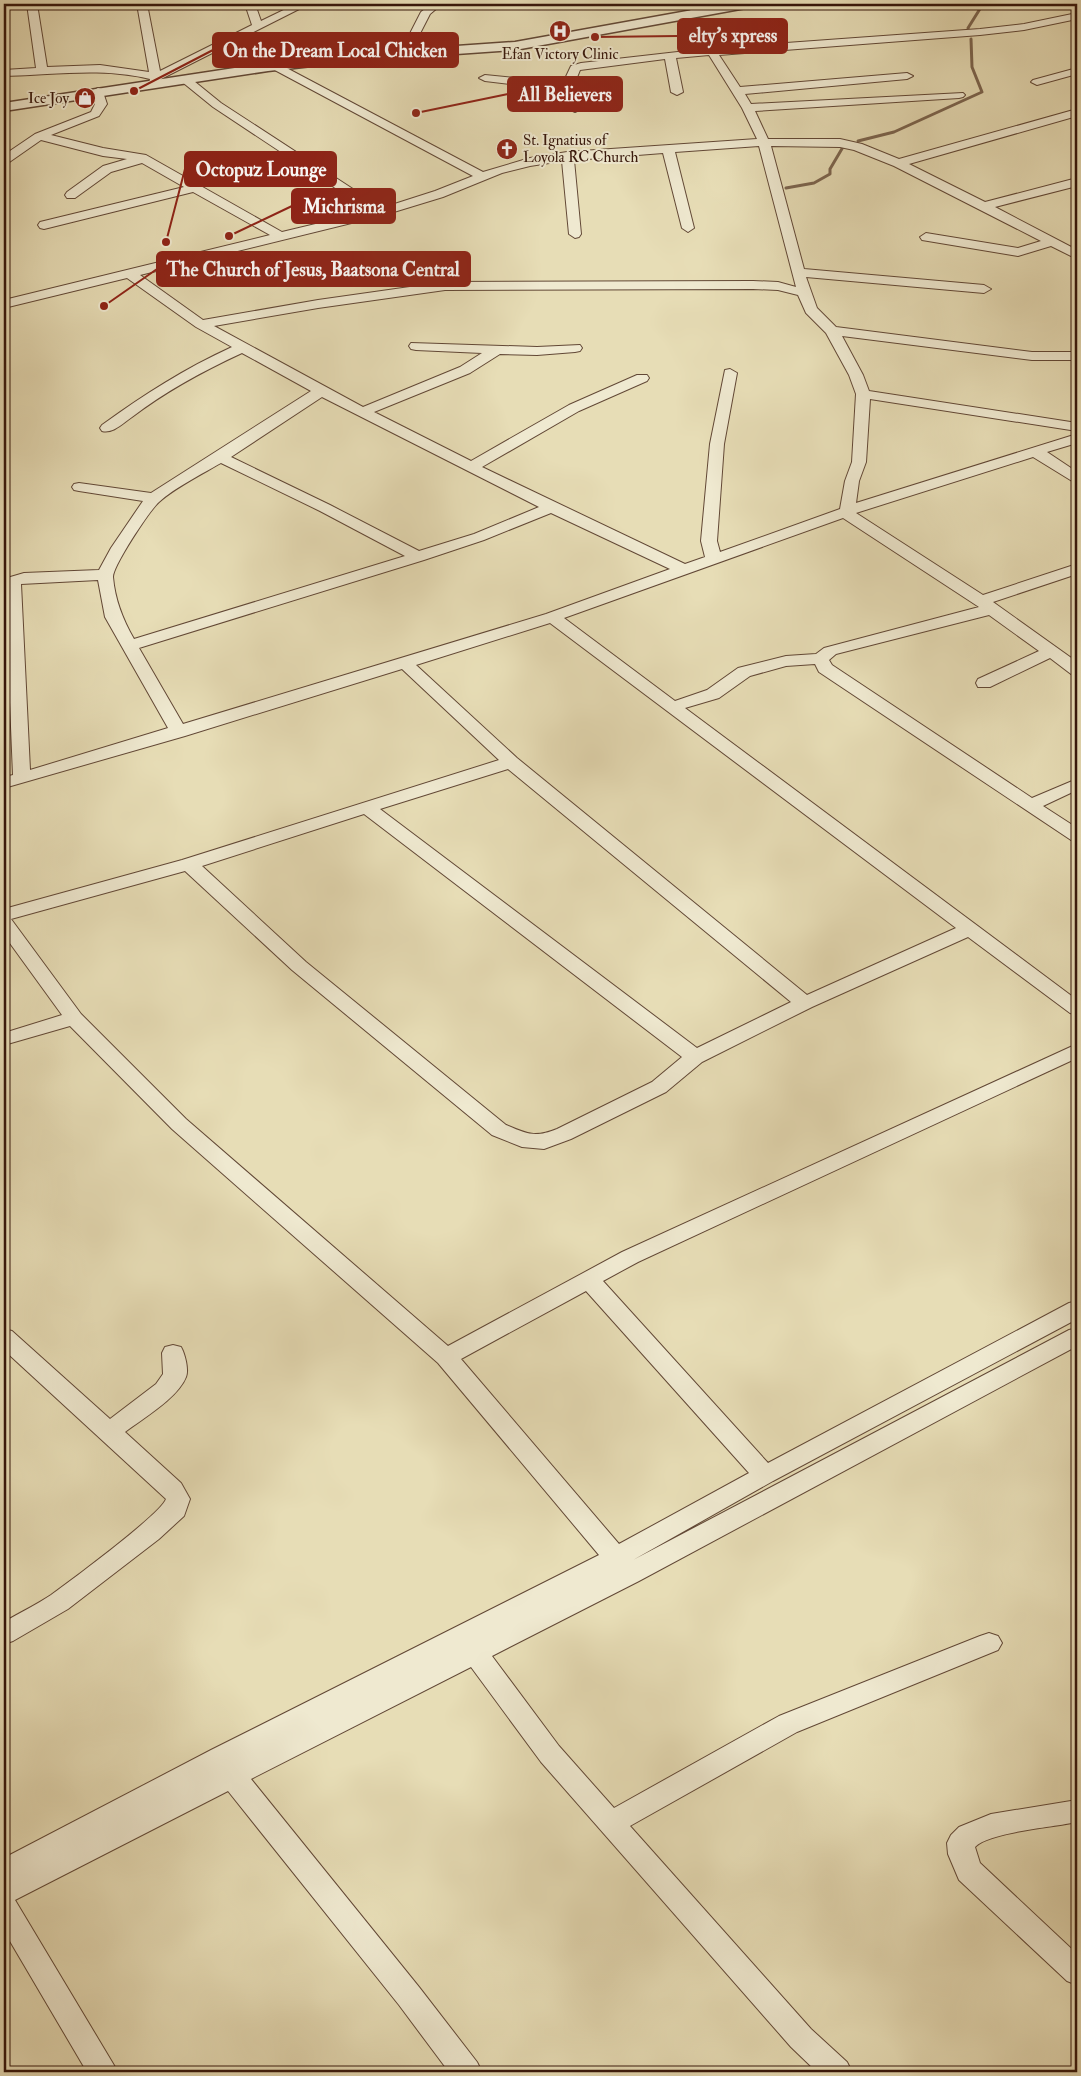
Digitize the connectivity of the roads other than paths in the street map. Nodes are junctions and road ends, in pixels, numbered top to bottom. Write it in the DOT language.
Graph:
graph roads {
  1 [pos="32,4"];
  2 [pos="142,4"];
  3 [pos="250,4"];
  4 [pos="304,4"];
  5 [pos="437,4"];
  6 [pos="687,4"];
  7 [pos="746,4"];
  8 [pos="700,13"];
  9 [pos="1077,16"];
  10 [pos="680,17"];
  11 [pos="258,26"];
  12 [pos="405,53"];
  13 [pos="713,53"];
  14 [pos="670,55"];
  15 [pos="275,66"];
  16 [pos="42,71"];
  17 [pos="1077,71"];
  18 [pos="4,73"];
  19 [pos="907,76"];
  20 [pos="485,78"];
  21 [pos="185,79"];
  22 [pos="156,80"];
  23 [pos="1038,82"];
  24 [pos="567,87"];
  25 [pos="737,91"];
  26 [pos="98,92"];
  27 [pos="677,92"];
  28 [pos="959,95"];
  29 [pos="4,108"];
  30 [pos="748,108"];
  31 [pos="575,109"];
  32 [pos="1077,112"];
  33 [pos="39,136"];
  34 [pos="764,142"];
  35 [pos="668,148"];
  36 [pos="567,156"];
  37 [pos="142,158"];
  38 [pos="4,160"];
  39 [pos="898,163"];
  40 [pos="482,176"];
  41 [pos="1077,182"];
  42 [pos="195,188"];
  43 [pos="70,195"];
  44 [pos="984,206"];
  45 [pos="380,212"];
  46 [pos="44,225"];
  47 [pos="688,228"];
  48 [pos="575,234"];
  49 [pos="282,237"];
  50 [pos="926,237"];
  51 [pos="1051,241"];
  52 [pos="1077,255"];
  53 [pos="799,272"];
  54 [pos="129,273"];
  55 [pos="984,289"];
  56 [pos="805,293"];
  57 [pos="4,304"];
  58 [pos="201,324"];
  59 [pos="832,330"];
  60 [pos="416,346"];
  61 [pos="241,348"];
  62 [pos="575,348"];
  63 [pos="496,350"];
  64 [pos="1077,356"];
  65 [pos="730,373"];
  66 [pos="642,378"];
  67 [pos="321,391"];
  68 [pos="863,394"];
  69 [pos="362,412"];
  70 [pos="1077,427"];
  71 [pos="107,428"];
  72 [pos="1077,438"];
  73 [pos="1036,452"];
  74 [pos="220,457"];
  75 [pos="473,466"];
  76 [pos="1077,478"];
  77 [pos="79,487"];
  78 [pos="154,498"];
  79 [pos="552,507"];
  80 [pos="847,514"];
  81 [pos="418,557"];
  82 [pos="714,560"];
  83 [pos="1077,569"];
  84 [pos="682,570"];
  85 [pos="105,575"];
  86 [pos="986,605"];
  87 [pos="552,617"];
  88 [pos="130,645"];
  89 [pos="1052,651"];
  90 [pos="820,659"];
  91 [pos="405,663"];
  92 [pos="1077,670"];
  93 [pos="984,683"];
  94 [pos="672,707"];
  95 [pos="179,732"];
  96 [pos="511,762"];
  97 [pos="22,778"];
  98 [pos="4,783"];
  99 [pos="1077,784"];
  100 [pos="1030,805"];
  101 [pos="367,808"];
  102 [pos="1077,836"];
  103 [pos="190,864"];
  104 [pos="4,915"];
  105 [pos="4,922"];
  106 [pos="970,929"];
  107 [pos="804,1003"];
  108 [pos="1077,1009"];
  109 [pos="74,1018"];
  110 [pos="4,1039"];
  111 [pos="1077,1050"];
  112 [pos="695,1057"];
  113 [pos="589,1280"];
  114 [pos="1077,1309"];
  115 [pos="1077,1336"];
  116 [pos="4,1337"];
  117 [pos="173,1353"];
  118 [pos="446,1357"];
  119 [pos="109,1432"];
  120 [pos="765,1475"];
  121 [pos="623,1566"];
  122 [pos="4,1634"];
  123 [pos="989,1643"];
  124 [pos="468,1644"];
  125 [pos="233,1777"];
  126 [pos="1077,1811"];
  127 [pos="611,1823"];
  128 [pos="4,1871"];
  129 [pos="4,1892"];
  130 [pos="4,1906"];
  131 [pos="1077,1972"];
  132 [pos="103,2072"];
  133 [pos="467,2072"];
  134 [pos="838,2072"];
  1 -- 16 [label="street"];
  2 -- 22 [label="street"];
  3 -- 11 [label="street"];
  4 -- 11 [label="street"];
  5 -- 12 [label="street"];
  6 -- 8 [label="street"];
  7 -- 8 [label="street"];
  8 -- 10 [label="street"];
  9 -- 13 [label="street"];
  10 -- 12 [label="street"];
  10 -- 13 [label="street"];
  11 -- 22 [label="street"];
  12 -- 15 [label="street"];
  13 -- 14 [label="street"];
  13 -- 25 [label="street"];
  14 -- 24 [label="street"];
  14 -- 27 [label="street"];
  15 -- 21 [label="street"];
  15 -- 40 [label="street"];
  16 -- 18 [label="street"];
  16 -- 22 [label="street"];
  17 -- 23 [label="street"];
  19 -- 25 [label="street"];
  20 -- 24 [label="street"];
  21 -- 22 [label="street"];
  21 -- 45 [label="street"];
  22 -- 26 [label="street"];
  24 -- 31 [label="street"];
  25 -- 30 [label="street"];
  26 -- 29 [label="street"];
  26 -- 33 [label="street"];
  28 -- 30 [label="street"];
  30 -- 34 [label="street"];
  32 -- 39 [label="street"];
  33 -- 37 [label="street"];
  33 -- 38 [label="street"];
  34 -- 35 [label="street"];
  34 -- 39 [label="street"];
  34 -- 53 [label="street"];
  35 -- 36 [label="street"];
  35 -- 47 [label="street"];
  36 -- 40 [label="street"];
  36 -- 48 [label="street"];
  37 -- 42 [label="street"];
  37 -- 43 [label="street"];
  39 -- 44 [label="street"];
  40 -- 45 [label="street"];
  41 -- 44 [label="street"];
  42 -- 46 [label="street"];
  42 -- 49 [label="street"];
  44 -- 51 [label="street"];
  45 -- 49 [label="street"];
  49 -- 54 [label="street"];
  50 -- 51 [label="street"];
  51 -- 52 [label="street"];
  53 -- 55 [label="street"];
  53 -- 56 [label="street"];
  54 -- 57 [label="street"];
  54 -- 58 [label="street"];
  56 -- 58 [label="street"];
  56 -- 59 [label="street"];
  58 -- 61 [label="street"];
  59 -- 64 [label="street"];
  59 -- 68 [label="street"];
  60 -- 63 [label="street"];
  61 -- 67 [label="street"];
  61 -- 71 [label="street"];
  62 -- 63 [label="street"];
  63 -- 69 [label="street"];
  65 -- 82 [label="street"];
  66 -- 75 [label="street"];
  67 -- 69 [label="street"];
  67 -- 74 [label="street"];
  68 -- 70 [label="street"];
  68 -- 80 [label="street"];
  69 -- 75 [label="street"];
  72 -- 73 [label="street"];
  73 -- 76 [label="street"];
  73 -- 80 [label="street"];
  74 -- 78 [label="street"];
  74 -- 81 [label="street"];
  75 -- 79 [label="street"];
  77 -- 78 [label="street"];
  78 -- 85 [label="street"];
  79 -- 81 [label="street"];
  79 -- 84 [label="street"];
  80 -- 82 [label="street"];
  80 -- 86 [label="street"];
  81 -- 88 [label="street"];
  82 -- 84 [label="street"];
  83 -- 86 [label="street"];
  84 -- 87 [label="street"];
  85 -- 88 [label="street"];
  85 -- 97 [label="street"];
  86 -- 89 [label="street"];
  86 -- 90 [label="street"];
  87 -- 91 [label="street"];
  87 -- 94 [label="street"];
  88 -- 95 [label="street"];
  89 -- 92 [label="street"];
  89 -- 93 [label="street"];
  90 -- 94 [label="street"];
  90 -- 100 [label="street"];
  91 -- 95 [label="street"];
  91 -- 96 [label="street"];
  94 -- 106 [label="street"];
  95 -- 97 [label="street"];
  96 -- 101 [label="street"];
  96 -- 107 [label="street"];
  97 -- 98 [label="street"];
  99 -- 100 [label="street"];
  100 -- 102 [label="street"];
  101 -- 103 [label="street"];
  101 -- 112 [label="street"];
  103 -- 104 [label="street"];
  103 -- 112 [label="street"];
  105 -- 109 [label="street"];
  106 -- 107 [label="street"];
  106 -- 108 [label="street"];
  107 -- 112 [label="street"];
  109 -- 110 [label="street"];
  109 -- 118 [label="street"];
  111 -- 113 [label="street"];
  113 -- 118 [label="street"];
  113 -- 120 [label="street"];
  114 -- 120 [label="street"];
  115 -- 121 [label="street"];
  116 -- 119 [label="street"];
  117 -- 119 [label="street"];
  118 -- 121 [label="street"];
  119 -- 122 [label="street"];
  120 -- 121 [label="street"];
  121 -- 124 [label="street"];
  123 -- 127 [label="street"];
  124 -- 125 [label="street"];
  124 -- 127 [label="street"];
  124 -- 128 [label="street"];
  125 -- 129 [label="street"];
  125 -- 133 [label="street"];
  126 -- 131 [label="street"];
  127 -- 134 [label="street"];
  130 -- 132 [label="street"];
}
